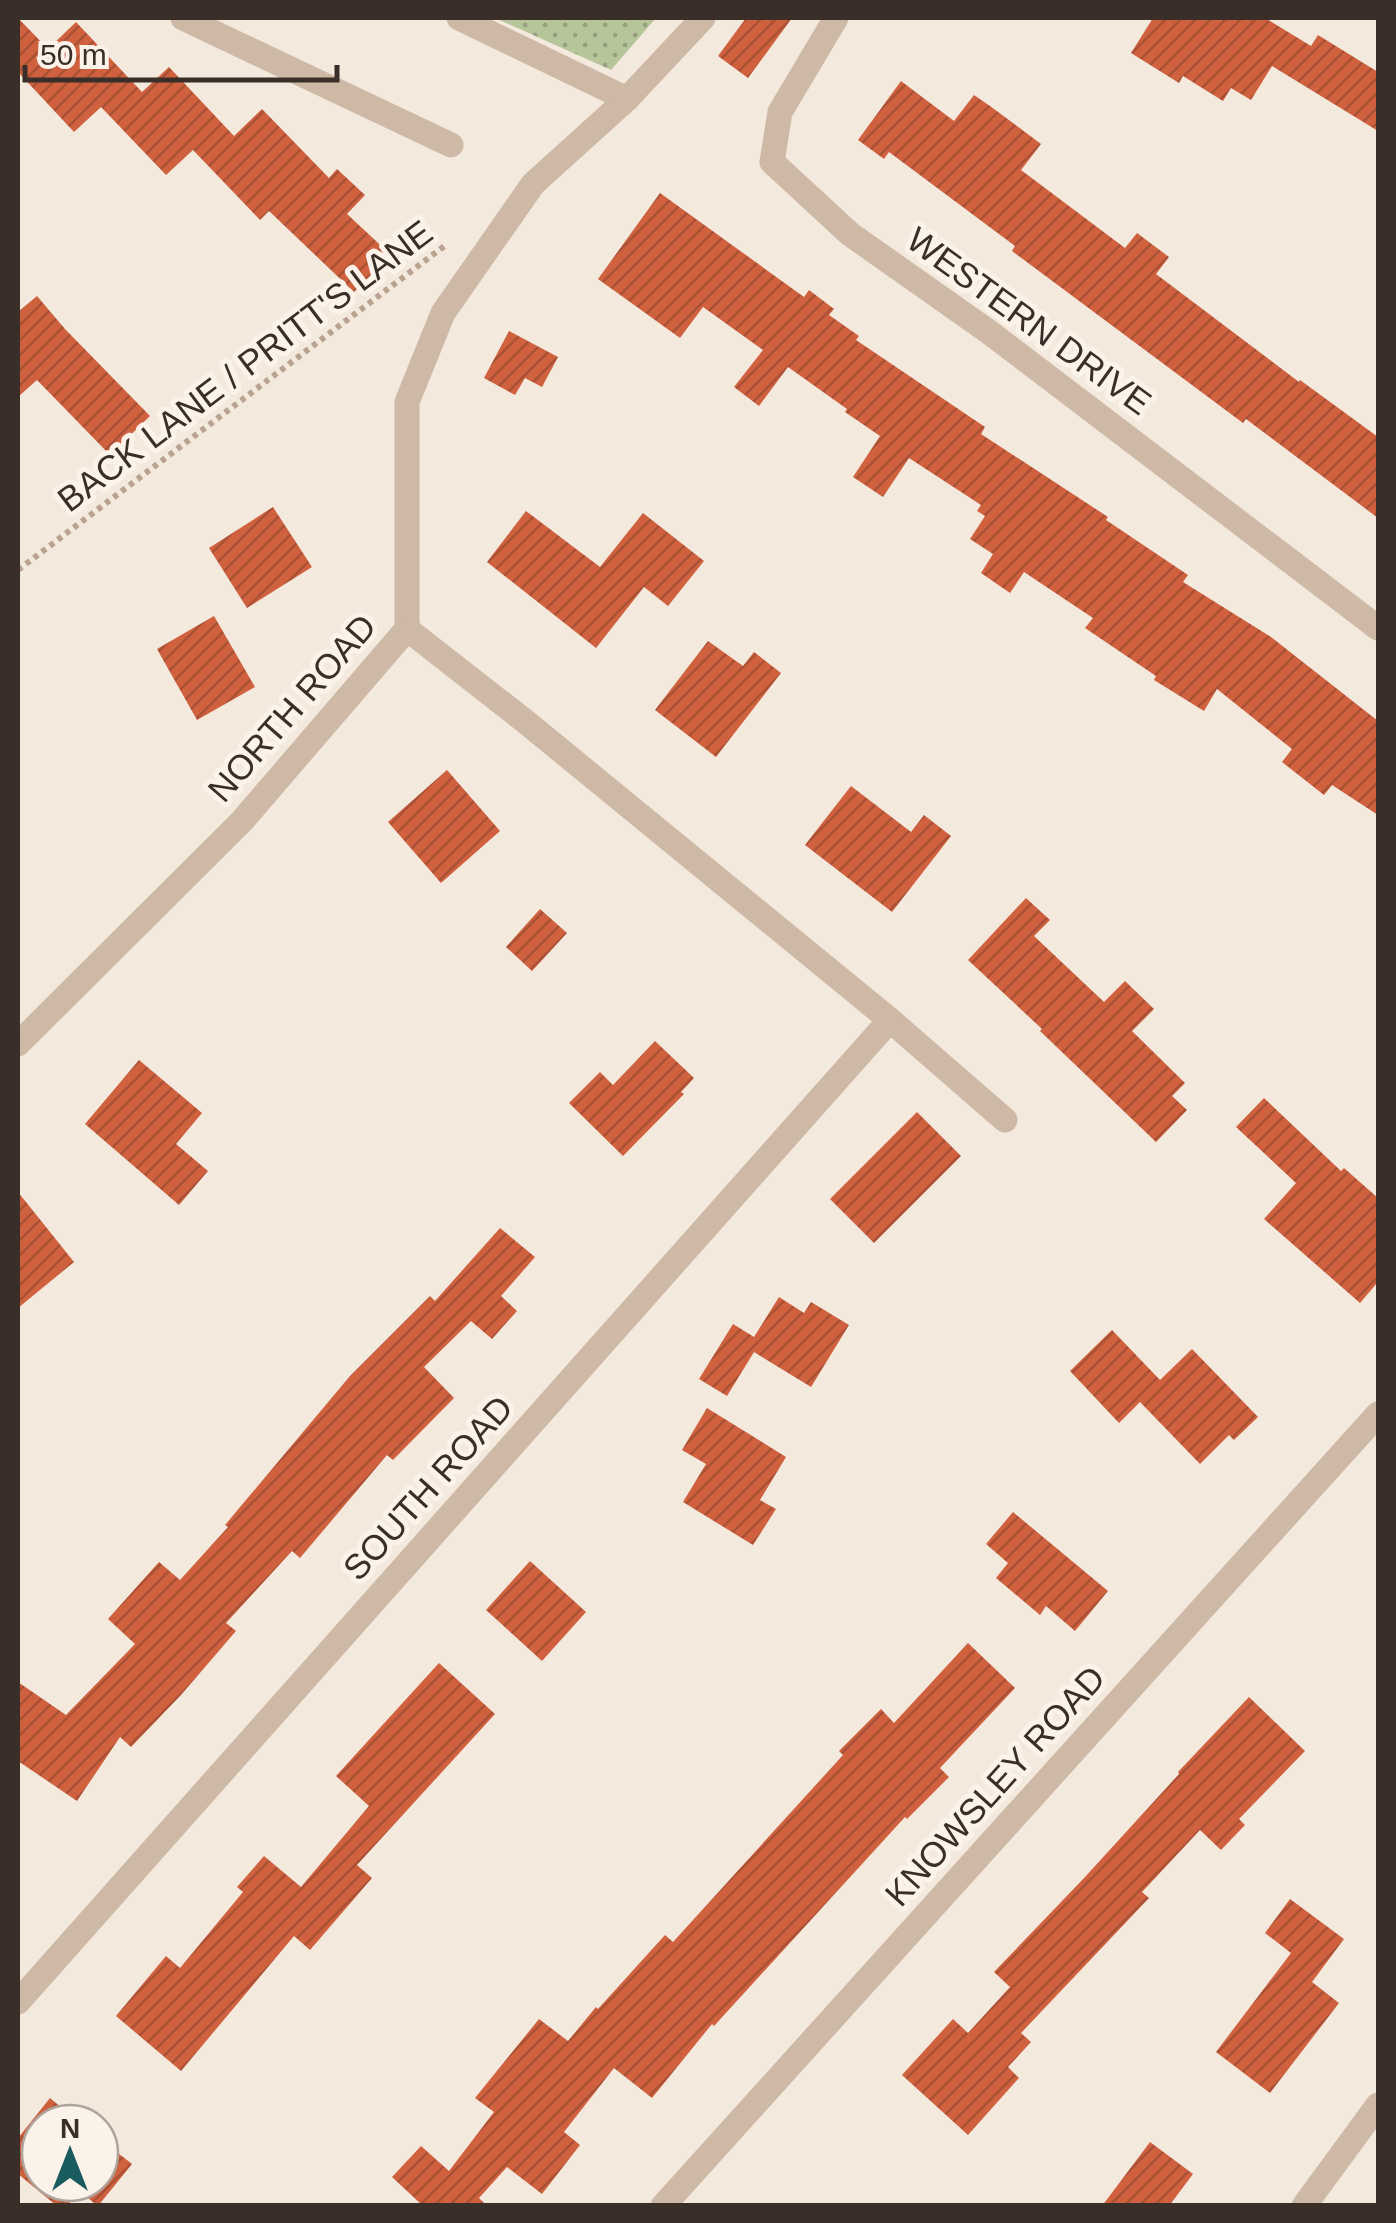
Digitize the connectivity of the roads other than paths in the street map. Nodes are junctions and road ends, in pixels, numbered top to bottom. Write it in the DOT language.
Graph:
graph roads {
  1 [pos="184,18"];
  2 [pos="459,18"];
  3 [pos="703,18"];
  4 [pos="836,18"];
  5 [pos="627,100"];
  6 [pos="451,144"];
  7 [pos="1378,628"];
  8 [pos="407,629"];
  9 [pos="890,1020"];
  10 [pos="18,1044"];
  11 [pos="1005,1120"];
  12 [pos="1378,1414"];
  13 [pos="18,2002"];
  14 [pos="1378,2105"];
  15 [pos="664,2206"];
  16 [pos="1304,2206"];
  1 -- 6 [label="street"];
  2 -- 5 [label="street"];
  3 -- 5 [label="street, NORTH ROAD"];
  4 -- 7 [label="street, WESTERN DRIVE"];
  5 -- 8 [label="street, NORTH ROAD"];
  8 -- 9 [label="street"];
  8 -- 10 [label="street, NORTH ROAD"];
  9 -- 11 [label="street"];
  9 -- 13 [label="street, SOUTH ROAD"];
  12 -- 15 [label="street, KNOWSLEY ROAD"];
  14 -- 16 [label="street"];
}
